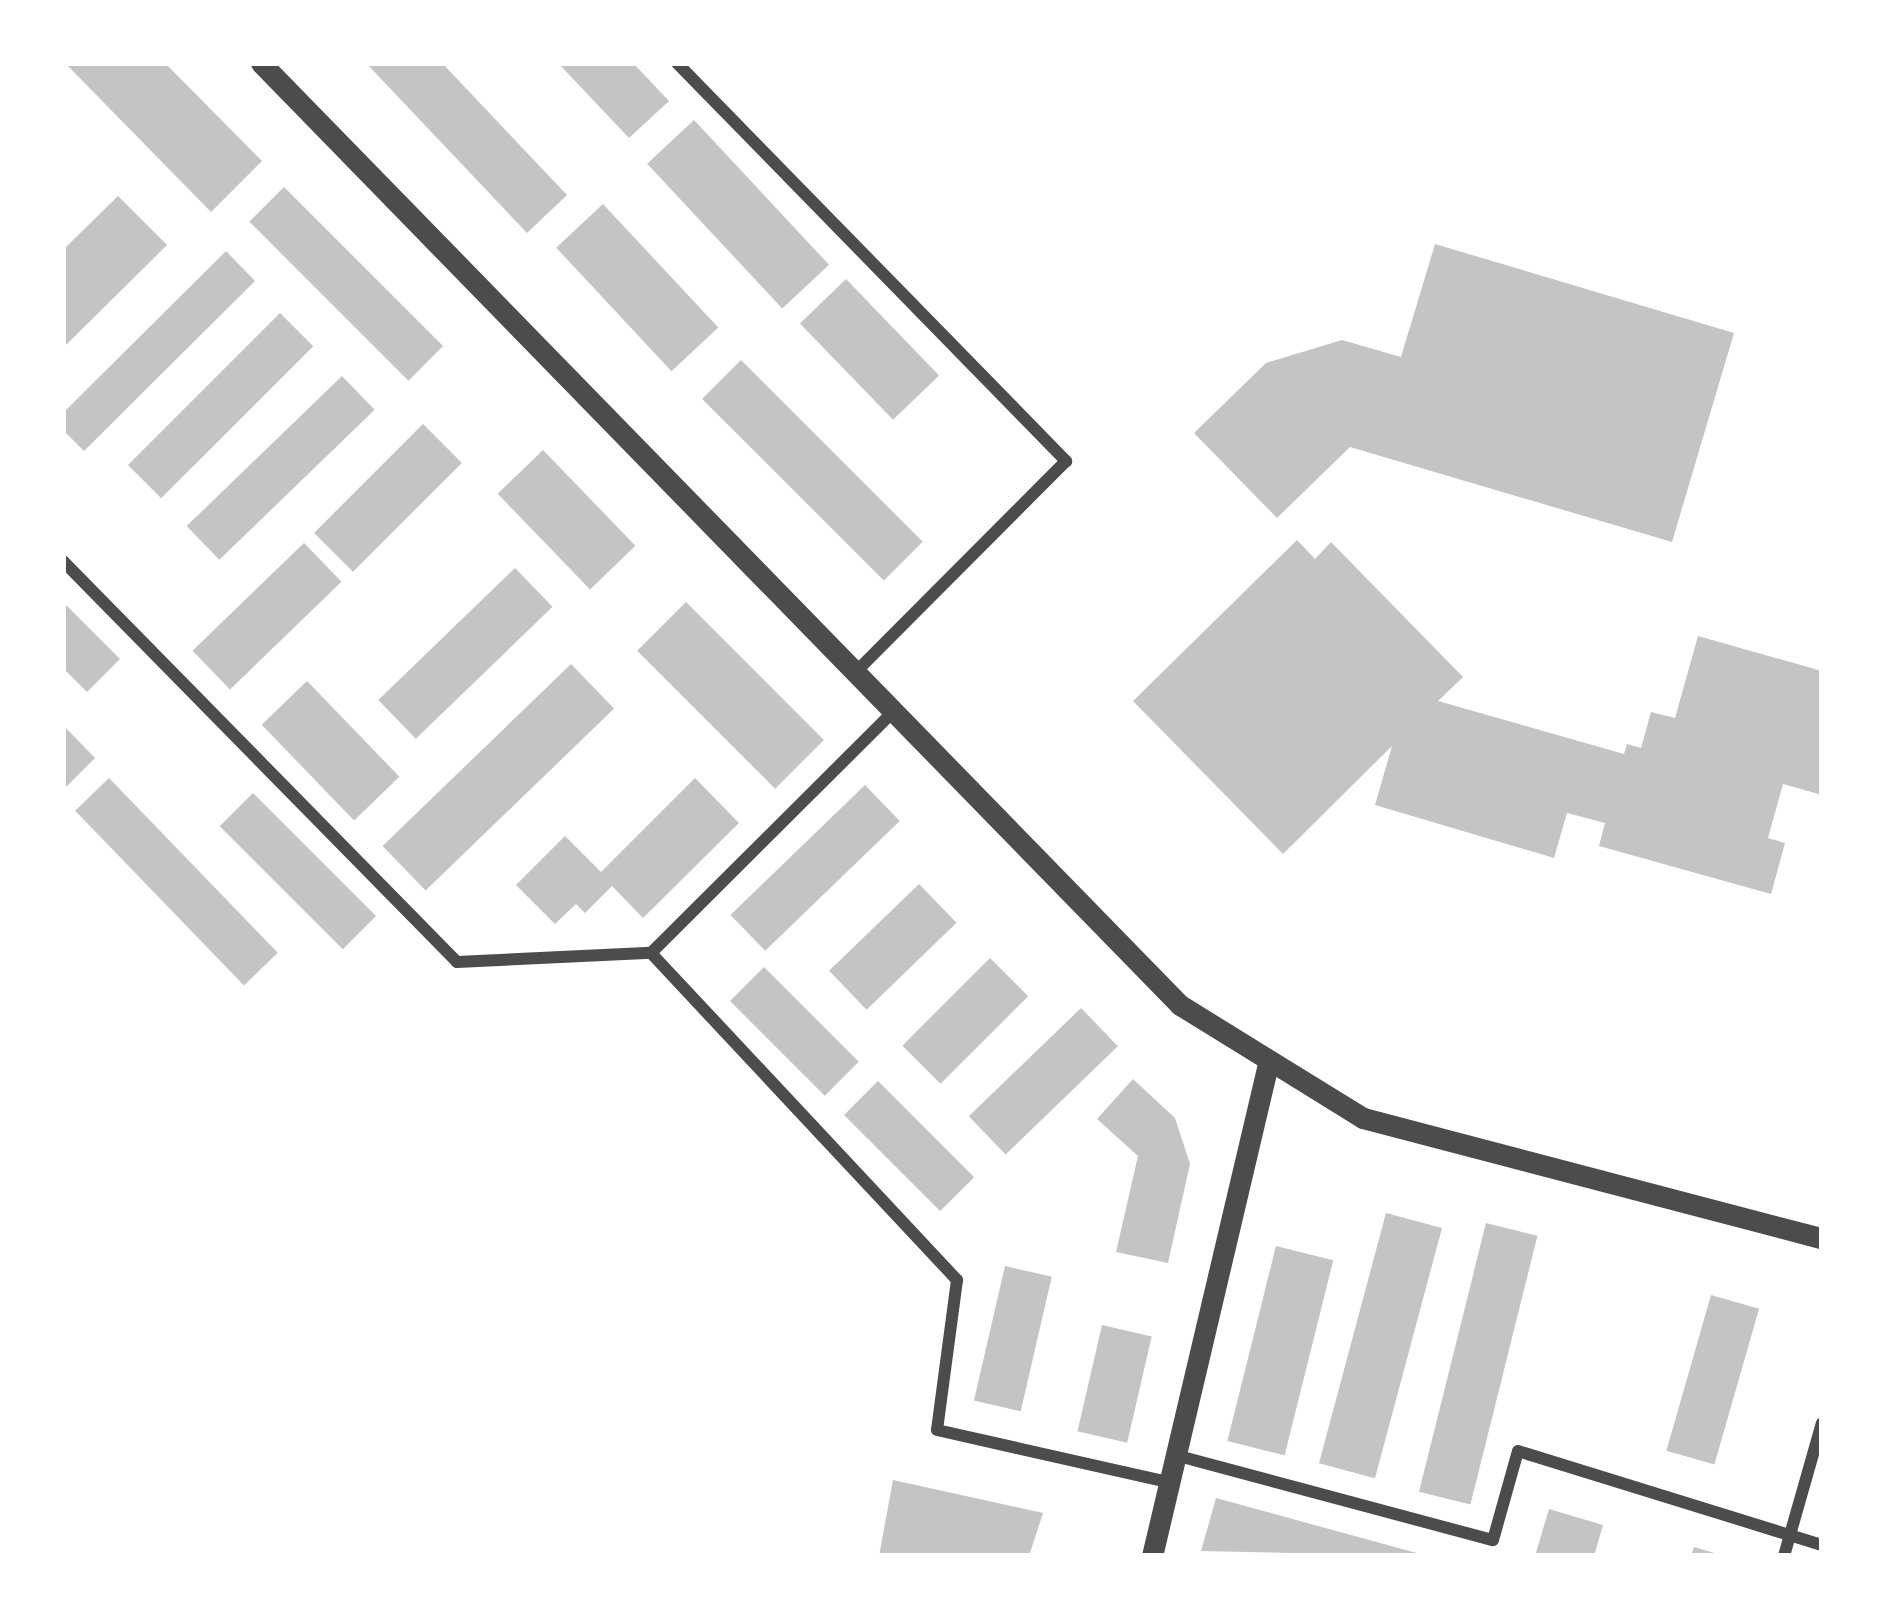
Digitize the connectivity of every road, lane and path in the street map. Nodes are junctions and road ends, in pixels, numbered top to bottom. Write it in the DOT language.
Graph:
graph roads {
  1 [pos="261,63"];
  2 [pos="677,63"];
  3 [pos="63,561"];
  4 [pos="855,673"];
  5 [pos="892,713"];
  6 [pos="651,953"];
  7 [pos="1268,1064"];
  8 [pos="1822,1238"];
  9 [pos="1822,1423"];
  10 [pos="1174,1455"];
  11 [pos="1167,1482"];
  12 [pos="1789,1536"];
  13 [pos="1822,1545"];
  14 [pos="1152,1556"];
  15 [pos="1784,1556"];
  1 -- 4 [label="street"];
  2 -- 4 [label="street"];
  3 -- 6 [label="street"];
  4 -- 5 [label="street"];
  5 -- 6 [label="street"];
  5 -- 7 [label="street"];
  6 -- 11 [label="street"];
  7 -- 8 [label="street"];
  7 -- 10 [label="street"];
  9 -- 12 [label="street"];
  10 -- 11 [label="street"];
  10 -- 12 [label="street"];
  11 -- 14 [label="street"];
  12 -- 13 [label="street"];
  12 -- 15 [label="street"];
}
